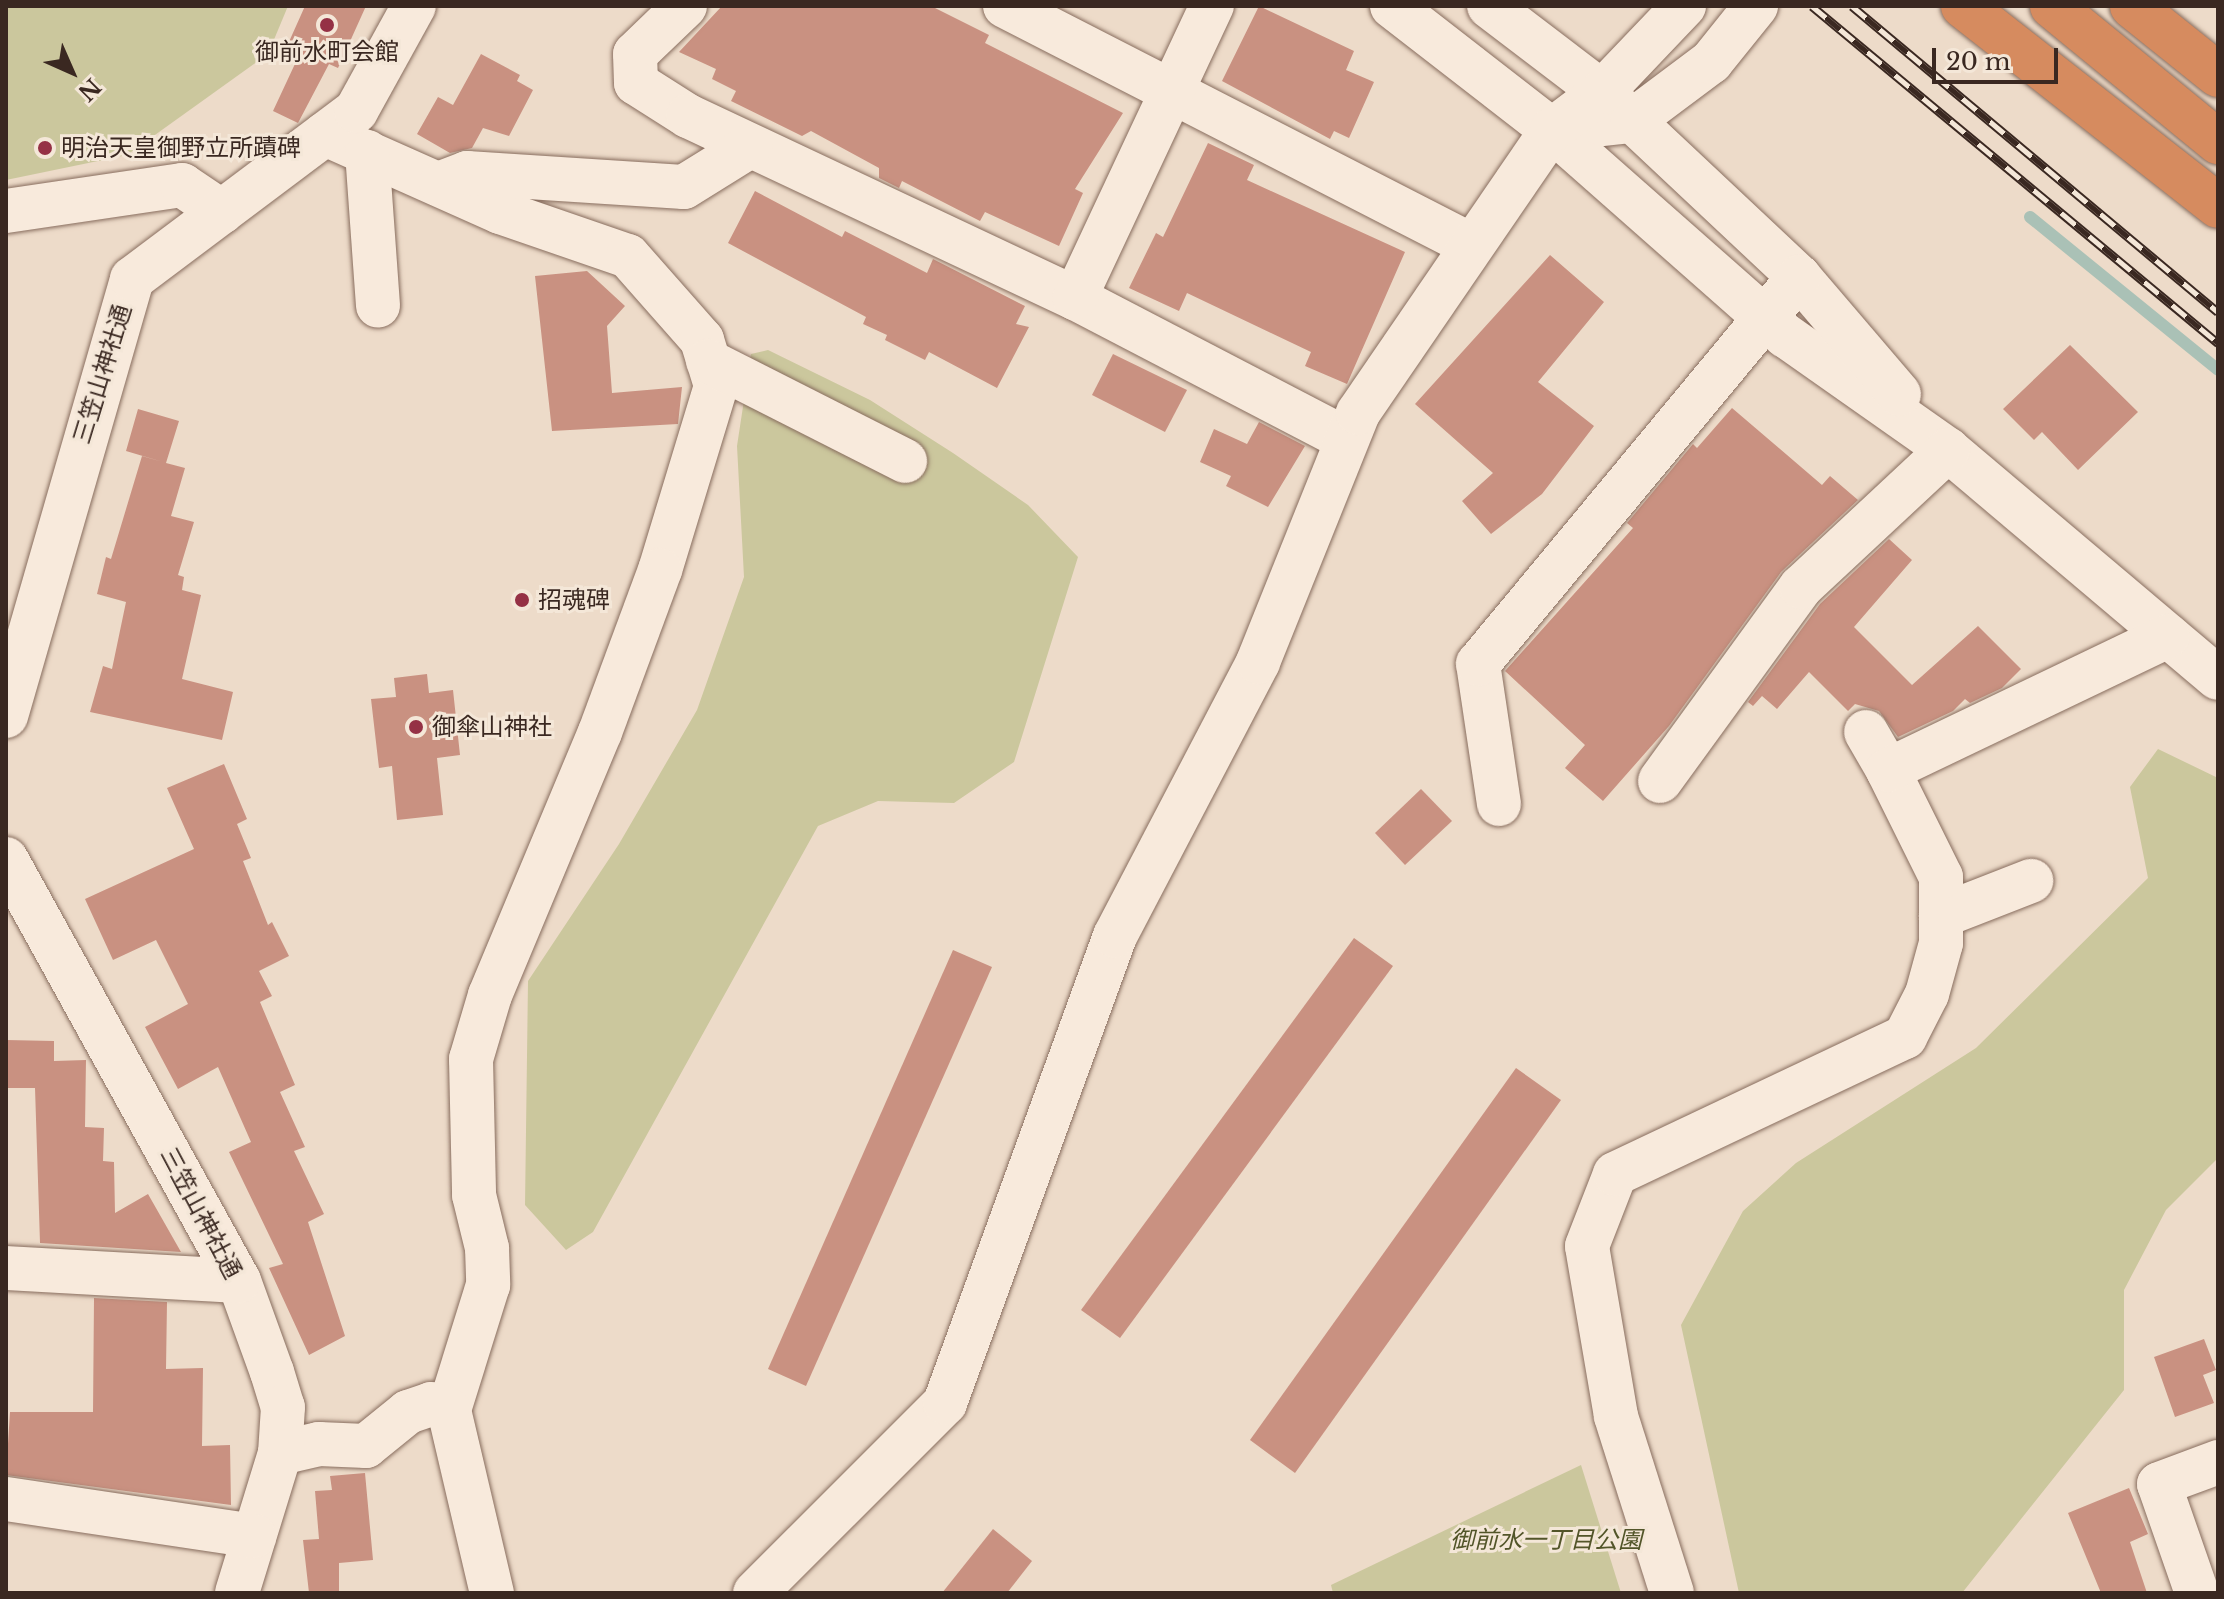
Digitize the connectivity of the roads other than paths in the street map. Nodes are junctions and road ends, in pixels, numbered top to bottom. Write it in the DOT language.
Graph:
graph roads {
  1 [pos="414,6"];
  2 [pos="685,6"];
  3 [pos="1005,6"];
  4 [pos="1212,6"];
  5 [pos="1392,6"];
  6 [pos="1489,6"];
  7 [pos="1756,6"];
  8 [pos="1963,6"];
  9 [pos="2052,6"];
  10 [pos="2132,6"];
  11 [pos="1677,15"];
  12 [pos="2218,75"];
  13 [pos="1169,89"];
  14 [pos="1617,107"];
  15 [pos="1552,130"];
  16 [pos="325,134"];
  17 [pos="2218,142"];
  18 [pos="750,146"];
  19 [pos="367,152"];
  20 [pos="441,183"];
  21 [pos="2218,206"];
  22 [pos="6,211"];
  23 [pos="222,212"];
  24 [pos="1469,244"];
  25 [pos="1799,277"];
  26 [pos="1075,298"];
  27 [pos="378,306"];
  28 [pos="1765,318"];
  29 [pos="708,361"];
  30 [pos="1344,438"];
  31 [pos="1948,450"];
  32 [pos="905,461"];
  33 [pos="2168,636"];
  34 [pos="2218,678"];
  35 [pos="6,716"];
  36 [pos="1866,732"];
  37 [pos="1888,770"];
  38 [pos="1660,781"];
  39 [pos="1499,804"];
  40 [pos="6,859"];
  41 [pos="2031,881"];
  42 [pos="1941,916"];
  43 [pos="6,1268"];
  44 [pos="239,1281"];
  45 [pos="449,1410"];
  46 [pos="280,1453"];
  47 [pos="2218,1462"];
  48 [pos="6,1499"];
  49 [pos="254,1536"];
  50 [pos="237,1593"];
  51 [pos="492,1593"];
  52 [pos="755,1593"];
  53 [pos="1672,1593"];
  54 [pos="2197,1593"];
  1 -- 16 [label="street, 三笠山神社通"];
  2 -- 18 [label="street"];
  3 -- 13 [label="street"];
  4 -- 13 [label="street"];
  5 -- 15 [label="street"];
  6 -- 14 [label="street"];
  7 -- 14 [label="street"];
  8 -- 21 [label="highway"];
  9 -- 17 [label="highway"];
  10 -- 12 [label="highway"];
  11 -- 14 [label="street"];
  13 -- 24 [label="street"];
  13 -- 26 [label="street"];
  14 -- 15 [label="street"];
  14 -- 25 [label="street"];
  15 -- 24 [label="street"];
  15 -- 28 [label="street"];
  16 -- 19 [label="street"];
  16 -- 23 [label="street, 三笠山神社通"];
  18 -- 20 [label="street"];
  18 -- 26 [label="street"];
  19 -- 20 [label="street"];
  19 -- 27 [label="street"];
  20 -- 29 [label="street"];
  22 -- 23 [label="street"];
  23 -- 35 [label="street, 三笠山神社通"];
  24 -- 30 [label="street"];
  25 -- 28 [label="street"];
  25 -- 31 [label="street"];
  26 -- 30 [label="street"];
  28 -- 31 [label="street"];
  28 -- 39 [label="street"];
  29 -- 32 [label="street"];
  29 -- 45 [label="street"];
  30 -- 52 [label="street"];
  31 -- 33 [label="street"];
  31 -- 38 [label="street"];
  33 -- 34 [label="street"];
  33 -- 37 [label="street"];
  36 -- 37 [label="street"];
  37 -- 42 [label="street"];
  40 -- 44 [label="street, 三笠山神社通"];
  41 -- 42 [label="street"];
  42 -- 53 [label="street"];
  43 -- 44 [label="street"];
  44 -- 46 [label="street, 三笠山神社通"];
  45 -- 46 [label="street"];
  45 -- 51 [label="street"];
  46 -- 49 [label="street, 三笠山神社通"];
  47 -- 54 [label="street"];
  48 -- 49 [label="street"];
  49 -- 50 [label="street, 三笠山神社通"];
}
